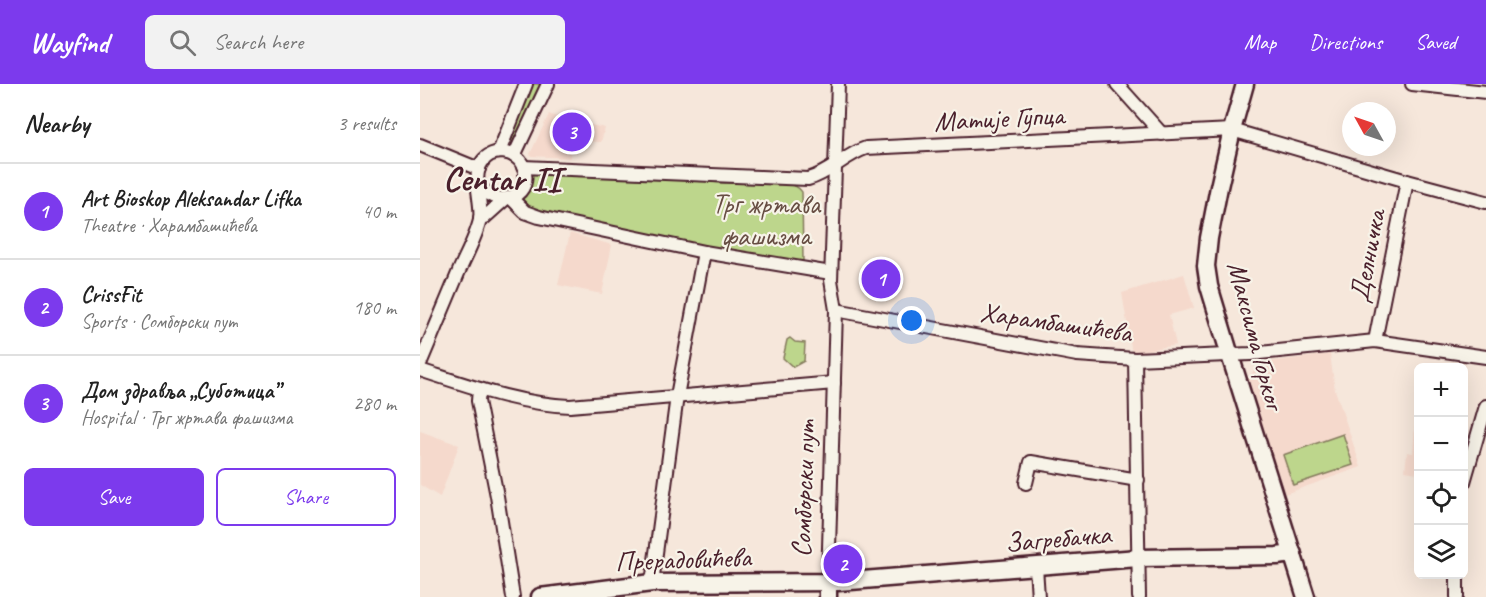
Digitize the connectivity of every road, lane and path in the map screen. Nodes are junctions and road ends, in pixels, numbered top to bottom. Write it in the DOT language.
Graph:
graph roads {
  1 [pos="526,84"];
  2 [pos="548,84"];
  3 [pos="838,84"];
  4 [pos="1117,84"];
  5 [pos="1245,84"];
  6 [pos="1412,84"];
  7 [pos="1486,92"];
  8 [pos="1232,130"];
  9 [pos="1162,134"];
  10 [pos="420,145"];
  11 [pos="499,152"];
  12 [pos="514,156"];
  13 [pos="524,167"];
  14 [pos="835,167"];
  15 [pos="479,169"];
  16 [pos="1407,181"];
  17 [pos="480,188"];
  18 [pos="507,199"];
  19 [pos="1486,202"];
  20 [pos="480,218"];
  21 [pos="704,252"];
  22 [pos="831,273"];
  23 [pos="836,310"];
  24 [pos="1375,341"];
  25 [pos="1229,354"];
  26 [pos="1486,357"];
  27 [pos="1135,359"];
  28 [pos="420,364"];
  29 [pos="420,370"];
  30 [pos="834,383"];
  31 [pos="479,389"];
  32 [pos="677,396"];
  33 [pos="1486,406"];
  34 [pos="1467,471"];
  35 [pos="1138,480"];
  36 [pos="1026,483"];
  37 [pos="1293,554"];
  38 [pos="1138,558"];
  39 [pos="1036,567"];
  40 [pos="1457,579"];
  41 [pos="652,583"];
  42 [pos="828,589"];
  43 [pos="513,597"];
  44 [pos="540,597"];
  45 [pos="1038,597"];
  46 [pos="1139,597"];
  47 [pos="1306,597"];
  48 [pos="1457,597"];
  1 -- 11 [label="street"];
  2 -- 12 [label="street"];
  3 -- 14 [label="street"];
  4 -- 9 [label="street"];
  5 -- 8 [label="main road, Максима Горког"];
  6 -- 7 [label="street"];
  8 -- 9 [label="street, Матије Гупца"];
  8 -- 16 [label="street, Матије Гупца"];
  8 -- 25 [label="main road, Максима Горког"];
  9 -- 14 [label="street, Матије Гупца"];
  10 -- 15 [label="street"];
  11 -- 12 [label="street"];
  11 -- 15 [label="street"];
  12 -- 13 [label="street"];
  13 -- 14 [label="street"];
  13 -- 18 [label="street"];
  14 -- 22 [label="street"];
  15 -- 17 [label="street"];
  16 -- 19 [label="street, Матије Гупца"];
  16 -- 24 [label="street, Делничка"];
  17 -- 18 [label="street"];
  17 -- 20 [label="street"];
  18 -- 20 [label="street"];
  18 -- 21 [label="street"];
  20 -- 28 [label="street"];
  21 -- 22 [label="street"];
  21 -- 32 [label="street"];
  22 -- 23 [label="street"];
  23 -- 27 [label="street, Харамбашићева"];
  23 -- 30 [label="street"];
  24 -- 25 [label="street, Харамбашићева"];
  24 -- 26 [label="street, Харамбашићева"];
  25 -- 27 [label="street, Харамбашићева"];
  25 -- 37 [label="main road, Максима Горког"];
  27 -- 35 [label="street"];
  29 -- 31 [label="street"];
  30 -- 32 [label="street"];
  30 -- 42 [label="street, Сомборски пут"];
  31 -- 32 [label="street"];
  31 -- 43 [label="street"];
  32 -- 41 [label="street"];
  33 -- 34 [label="street"];
  35 -- 36 [label="street"];
  35 -- 38 [label="street"];
  37 -- 38 [label="main road, Загребачка"];
  37 -- 47 [label="main road, Максима Горког"];
  38 -- 39 [label="main road, Загребачка"];
  38 -- 46 [label="street"];
  39 -- 42 [label="main road, Загребачка"];
  39 -- 45 [label="street"];
  40 -- 48 [label="street"];
  41 -- 42 [label="main road, Прерадовићева"];
  41 -- 44 [label="main road, Прерадовићева"];
}
